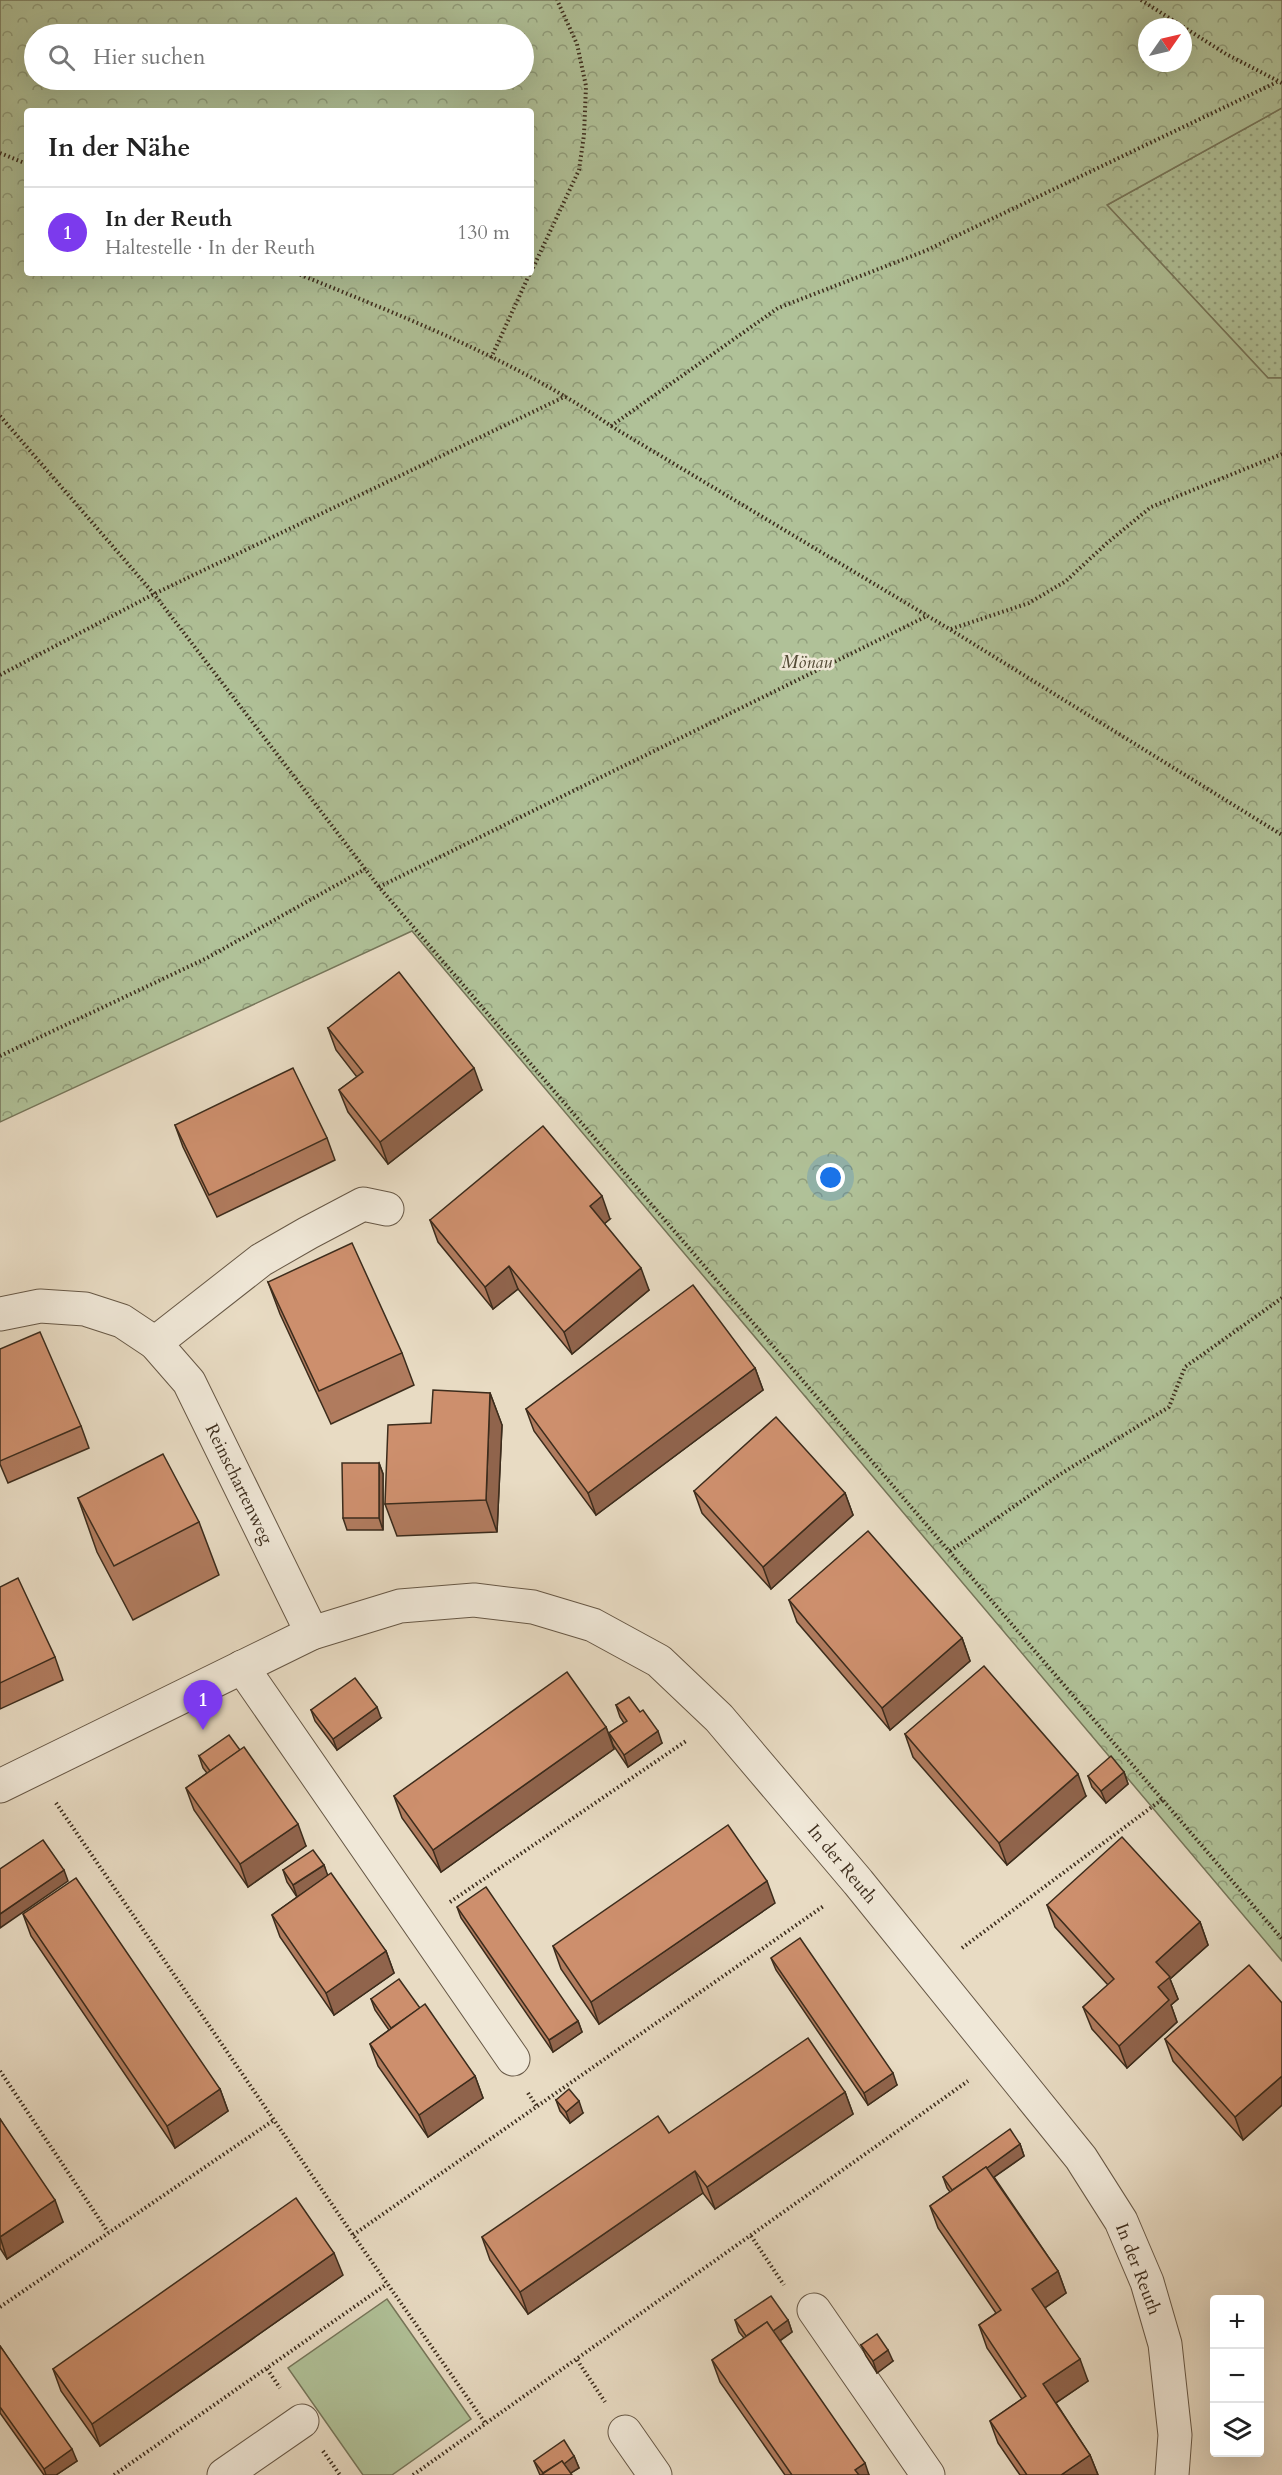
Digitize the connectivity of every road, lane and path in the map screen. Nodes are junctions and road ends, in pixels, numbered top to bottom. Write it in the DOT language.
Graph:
graph roads {
  1 [pos="557,0"];
  2 [pos="1141,0"];
  3 [pos="1280,82"];
  4 [pos="0,153"];
  5 [pos="24,163"];
  6 [pos="534,266"];
  7 [pos="303,276"];
  8 [pos="529,276"];
  9 [pos="490,358"];
  10 [pos="567,395"];
  11 [pos="0,416"];
  12 [pos="611,426"];
  13 [pos="1282,454"];
  14 [pos="154,594"];
  15 [pos="927,616"];
  16 [pos="951,630"];
  17 [pos="0,675"];
  18 [pos="1282,835"];
  19 [pos="365,869"];
  20 [pos="379,887"];
  21 [pos="0,1056"];
  22 [pos="387,1209"];
  23 [pos="1282,1298"];
  24 [pos="0,1314"];
  25 [pos="155,1343"];
  26 [pos="950,1551"];
  27 [pos="312,1633"];
  28 [pos="242,1667"];
  29 [pos="719,1719"];
  30 [pos="34,1770"];
  31 [pos="0,1786"];
  32 [pos="1164,1798"];
  33 [pos="858,1882"];
  34 [pos="420,1922"];
  35 [pos="1282,1939"];
  36 [pos="929,1972"];
  37 [pos="1000,2058"];
  38 [pos="513,2059"];
  39 [pos="0,2071"];
  40 [pos="275,2120"];
  41 [pos="108,2232"];
  42 [pos="353,2235"];
  43 [pos="751,2236"];
  44 [pos="387,2284"];
  45 [pos="0,2307"];
  46 [pos="814,2310"];
  47 [pos="577,2360"];
  48 [pos="302,2421"];
  49 [pos="486,2424"];
  50 [pos="625,2432"];
  51 [pos="114,2475"];
  52 [pos="224,2475"];
  53 [pos="413,2475"];
  54 [pos="655,2475"];
  55 [pos="928,2475"];
  56 [pos="1172,2475"];
  1 -- 6 [label="path"];
  2 -- 3 [label="path"];
  3 -- 12 [label="path"];
  4 -- 5 [label="path"];
  7 -- 9 [label="path"];
  8 -- 9 [label="path"];
  9 -- 10 [label="path"];
  10 -- 12 [label="path"];
  10 -- 14 [label="path"];
  11 -- 14 [label="path"];
  12 -- 15 [label="path"];
  13 -- 16 [label="path"];
  14 -- 17 [label="path"];
  14 -- 19 [label="path"];
  15 -- 16 [label="path"];
  15 -- 20 [label="path"];
  16 -- 18 [label="path"];
  19 -- 20 [label="path"];
  19 -- 21 [label="path"];
  20 -- 26 [label="path"];
  22 -- 25 [label="street"];
  23 -- 26 [label="path"];
  24 -- 25 [label="street, Reinschartenweg"];
  25 -- 27 [label="street, Reinschartenweg"];
  26 -- 32 [label="path"];
  27 -- 28 [label="street, In der Reuth"];
  27 -- 29 [label="street, In der Reuth"];
  28 -- 30 [label="street, In der Reuth"];
  28 -- 34 [label="street"];
  29 -- 33 [label="street, In der Reuth"];
  29 -- 34 [label="path"];
  30 -- 31 [label="street, In der Reuth"];
  30 -- 40 [label="path"];
  32 -- 35 [label="path"];
  32 -- 36 [label="path"];
  33 -- 36 [label="street, In der Reuth"];
  33 -- 42 [label="path"];
  34 -- 38 [label="street"];
  36 -- 37 [label="street, In der Reuth"];
  37 -- 43 [label="path"];
  37 -- 56 [label="street, In der Reuth"];
  39 -- 41 [label="path"];
  40 -- 41 [label="path"];
  40 -- 42 [label="path"];
  41 -- 45 [label="path"];
  42 -- 44 [label="path"];
  43 -- 46 [label="path"];
  43 -- 47 [label="path"];
  44 -- 49 [label="path"];
  44 -- 51 [label="path"];
  46 -- 55 [label="street"];
  47 -- 49 [label="path"];
  47 -- 50 [label="path"];
  48 -- 52 [label="street"];
  49 -- 53 [label="path"];
  50 -- 54 [label="street"];
}
